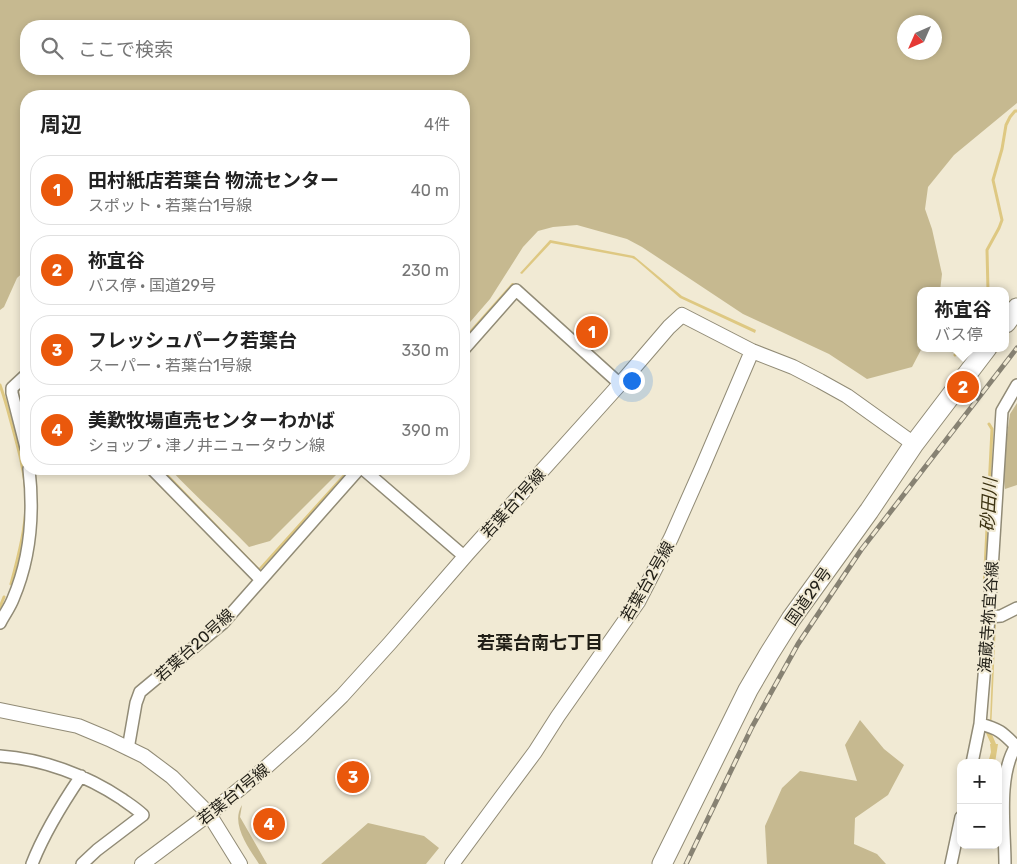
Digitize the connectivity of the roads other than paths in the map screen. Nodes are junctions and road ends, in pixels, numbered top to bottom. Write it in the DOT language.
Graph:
graph roads {
  1 [pos="1017,308"];
  2 [pos="1009,319"];
  3 [pos="470,342"];
  4 [pos="752,351"];
  5 [pos="984,352"];
  6 [pos="20,381"];
  7 [pos="620,384"];
  8 [pos="1017,385"];
  9 [pos="20,424"];
  10 [pos="914,444"];
  11 [pos="30,475"];
  12 [pos="158,475"];
  13 [pos="354,475"];
  14 [pos="370,475"];
  15 [pos="465,557"];
  16 [pos="261,580"];
  17 [pos="1017,608"];
  18 [pos="988,617"];
  19 [pos="0,622"];
  20 [pos="0,710"];
  21 [pos="980,724"];
  22 [pos="1017,746"];
  23 [pos="128,749"];
  24 [pos="1,758"];
  25 [pos="973,759"];
  26 [pos="80,776"];
  27 [pos="209,814"];
  28 [pos="957,836"];
  29 [pos="32,864"];
  30 [pos="82,864"];
  31 [pos="142,864"];
  32 [pos="240,864"];
  33 [pos="452,864"];
  34 [pos="662,864"];
  35 [pos="951,864"];
  36 [pos="1005,864"];
  1 -- 2 [label="highway"];
  3 -- 7 [label="street"];
  4 -- 7 [label="street, 若葉台1号線"];
  4 -- 10 [label="street, 若葉台1号線"];
  4 -- 33 [label="street, 若葉台2号線"];
  5 -- 10 [label="highway, 国道29号"];
  6 -- 9 [label="street"];
  7 -- 15 [label="street, 若葉台1号線"];
  8 -- 18 [label="street, 海蔵寺祢宜谷線"];
  10 -- 34 [label="highway, 国道29号"];
  11 -- 19 [label="street"];
  12 -- 16 [label="street"];
  13 -- 16 [label="street, 若葉台20号線"];
  14 -- 15 [label="street"];
  15 -- 27 [label="street, 若葉台1号線"];
  16 -- 23 [label="street, 若葉台20号線"];
  17 -- 18 [label="street"];
  18 -- 21 [label="street, 海蔵寺祢宜谷線"];
  20 -- 23 [label="street"];
  21 -- 22 [label="street"];
  21 -- 25 [label="street, 海蔵寺祢宜谷線"];
  22 -- 36 [label="street"];
  23 -- 27 [label="street"];
  24 -- 26 [label="street"];
  26 -- 29 [label="street"];
  26 -- 30 [label="street"];
  27 -- 31 [label="street, 若葉台1号線"];
  27 -- 32 [label="street"];
  28 -- 35 [label="street"];
}
